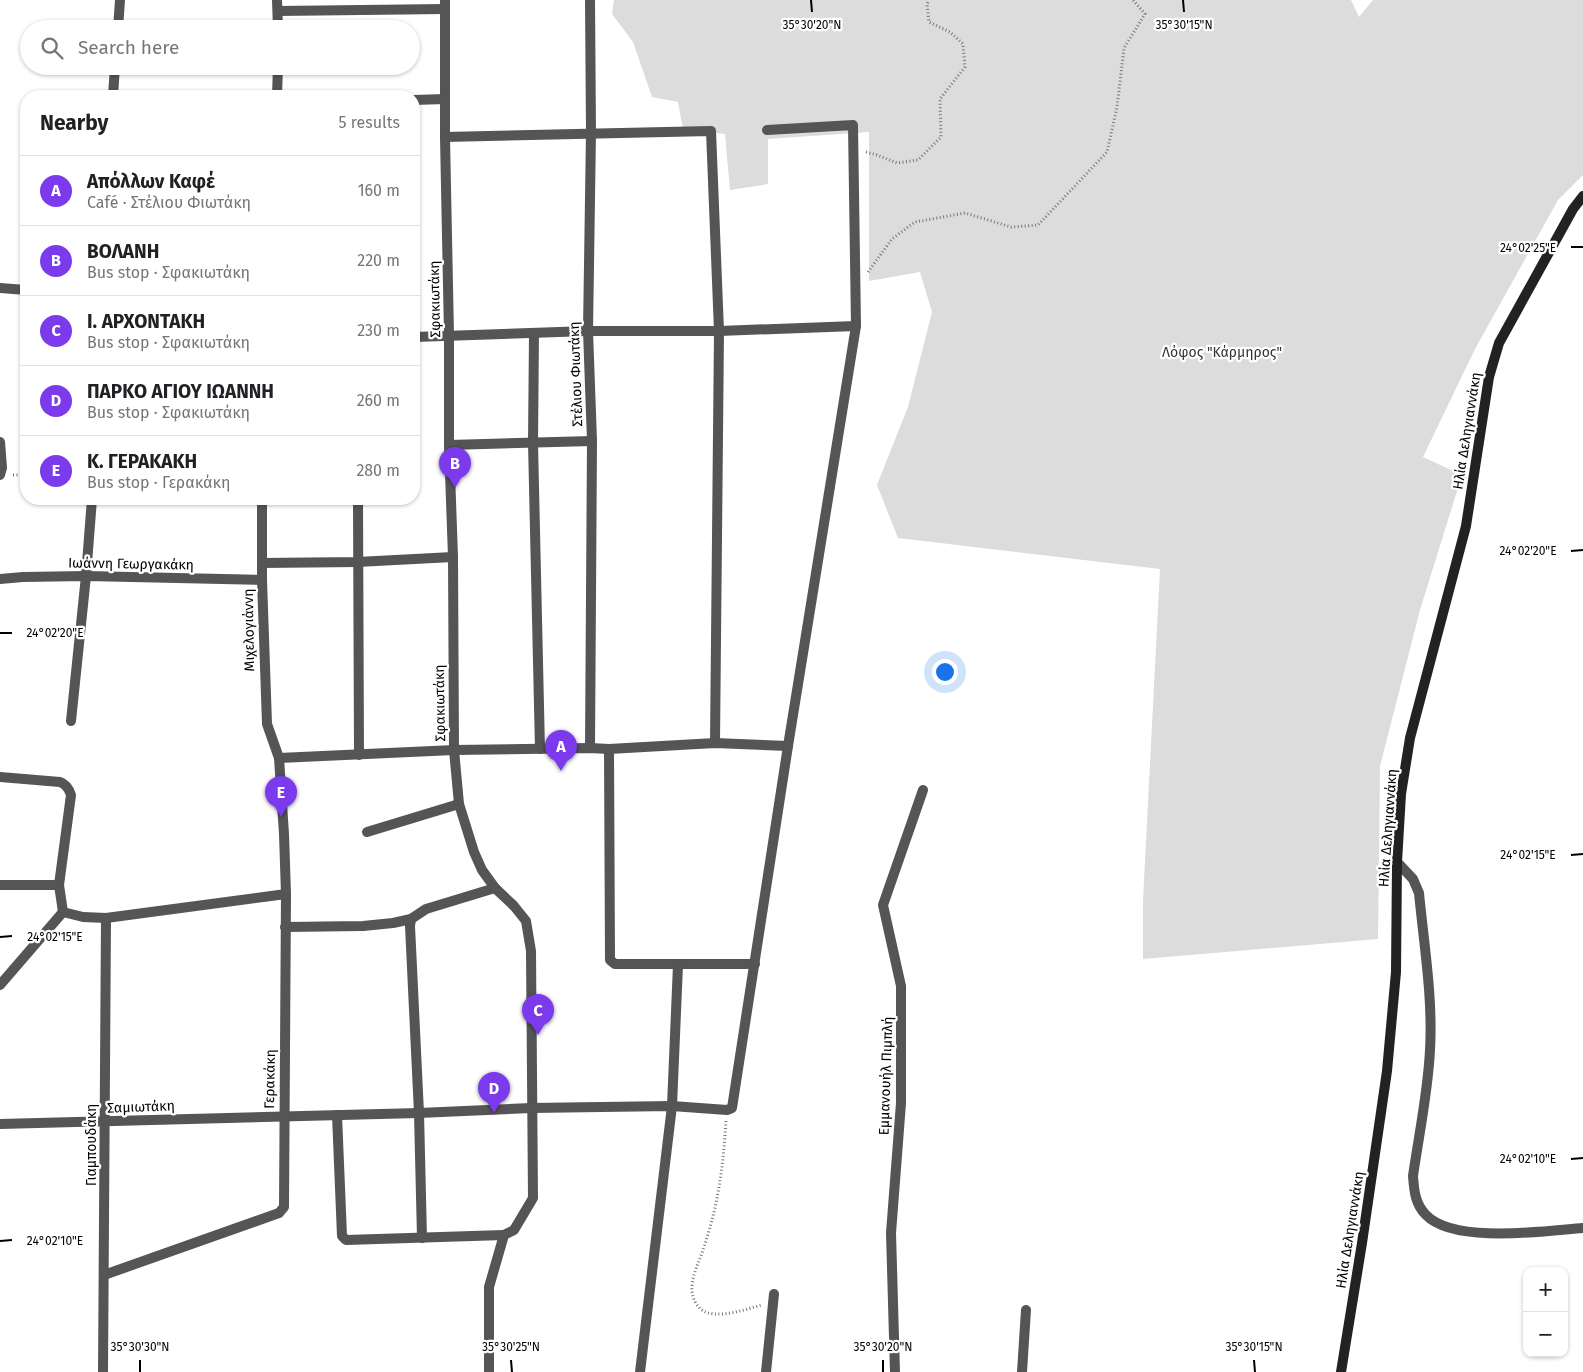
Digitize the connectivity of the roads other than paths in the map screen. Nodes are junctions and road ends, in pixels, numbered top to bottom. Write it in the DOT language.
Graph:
graph roads {
  1 [pos="120,0"];
  2 [pos="277,0"];
  3 [pos="590,0"];
  4 [pos="445,5"];
  5 [pos="278,11"];
  6 [pos="119,20"];
  7 [pos="278,20"];
  8 [pos="114,75"];
  9 [pos="278,75"];
  10 [pos="113,90"];
  11 [pos="277,90"];
  12 [pos="445,99"];
  13 [pos="420,100"];
  14 [pos="767,130"];
  15 [pos="591,132"];
  16 [pos="445,137"];
  17 [pos="1583,196"];
  18 [pos="0,288"];
  19 [pos="20,290"];
  20 [pos="856,326"];
  21 [pos="588,331"];
  22 [pos="719,331"];
  23 [pos="534,333"];
  24 [pos="450,334"];
  25 [pos="420,336"];
  26 [pos="592,441"];
  27 [pos="0,442"];
  28 [pos="533,443"];
  29 [pos="449,445"];
  30 [pos="0,475"];
  31 [pos="92,505"];
  32 [pos="262,505"];
  33 [pos="358,505"];
  34 [pos="453,557"];
  35 [pos="357,562"];
  36 [pos="262,563"];
  37 [pos="86,576"];
  38 [pos="0,579"];
  39 [pos="262,580"];
  40 [pos="71,721"];
  41 [pos="715,744"];
  42 [pos="788,746"];
  43 [pos="590,748"];
  44 [pos="540,749"];
  45 [pos="609,749"];
  46 [pos="454,750"];
  47 [pos="359,755"];
  48 [pos="279,758"];
  49 [pos="0,777"];
  50 [pos="923,790"];
  51 [pos="459,804"];
  52 [pos="368,832"];
  53 [pos="1397,862"];
  54 [pos="0,885"];
  55 [pos="59,885"];
  56 [pos="495,888"];
  57 [pos="286,894"];
  58 [pos="63,912"];
  59 [pos="106,918"];
  60 [pos="411,919"];
  61 [pos="285,927"];
  62 [pos="755,964"];
  63 [pos="678,965"];
  64 [pos="0,985"];
  65 [pos="672,1106"];
  66 [pos="531,1108"];
  67 [pos="419,1113"];
  68 [pos="337,1114"];
  69 [pos="283,1115"];
  70 [pos="104,1122"];
  71 [pos="0,1124"];
  72 [pos="1583,1228"];
  73 [pos="504,1235"];
  74 [pos="422,1238"];
  75 [pos="104,1275"];
  76 [pos="773,1298"];
  77 [pos="1026,1310"];
  78 [pos="103,1372"];
  79 [pos="489,1372"];
  80 [pos="640,1372"];
  81 [pos="766,1372"];
  82 [pos="895,1372"];
  83 [pos="1022,1372"];
  84 [pos="1341,1372"];
  1 -- 6 [label="street"];
  2 -- 5 [label="street"];
  3 -- 15 [label="street, Στέλιου Φιωτάκη"];
  4 -- 5 [label="street"];
  4 -- 12 [label="street, Σφακιωτάκη"];
  5 -- 7 [label="street"];
  8 -- 10 [label="street"];
  9 -- 11 [label="street"];
  12 -- 13 [label="street"];
  12 -- 16 [label="street, Σφακιωτάκη"];
  14 -- 20 [label="street"];
  15 -- 16 [label="street"];
  15 -- 21 [label="street, Στέλιου Φιωτάκη"];
  15 -- 22 [label="street"];
  16 -- 24 [label="street, Σφακιωτάκη"];
  17 -- 53 [label="street, Ηλία Δεληγιαννάκη"];
  18 -- 19 [label="street"];
  20 -- 22 [label="street"];
  20 -- 42 [label="street"];
  21 -- 22 [label="street"];
  21 -- 23 [label="street"];
  21 -- 26 [label="street, Στέλιου Φιωτάκη"];
  22 -- 41 [label="street"];
  23 -- 24 [label="street"];
  23 -- 28 [label="street"];
  24 -- 25 [label="street"];
  24 -- 29 [label="street, Σφακιωτάκη"];
  26 -- 28 [label="street"];
  26 -- 43 [label="street, Στέλιου Φιωτάκη"];
  27 -- 30 [label="street"];
  28 -- 29 [label="street"];
  28 -- 44 [label="street"];
  29 -- 34 [label="street, Σφακιωτάκη"];
  31 -- 37 [label="street"];
  32 -- 36 [label="street, Μιχελογιάννη"];
  33 -- 35 [label="street"];
  34 -- 35 [label="street"];
  34 -- 46 [label="street, Σφακιωτάκη"];
  35 -- 36 [label="street"];
  35 -- 47 [label="street"];
  36 -- 39 [label="street, Μιχελογιάννη"];
  37 -- 38 [label="street, Ιωάννη Γεωργακάκη"];
  37 -- 39 [label="street, Ιωάννη Γεωργακάκη"];
  37 -- 40 [label="street"];
  39 -- 48 [label="street, Μιχελογιάννη"];
  41 -- 42 [label="street"];
  41 -- 45 [label="street"];
  42 -- 62 [label="street"];
  43 -- 44 [label="street"];
  43 -- 45 [label="street"];
  44 -- 46 [label="street"];
  45 -- 63 [label="street"];
  46 -- 47 [label="street"];
  46 -- 51 [label="street, Σφακιωτάκη"];
  47 -- 48 [label="street"];
  48 -- 57 [label="street, Γερακάκη"];
  49 -- 55 [label="street"];
  50 -- 82 [label="street, Εµµανουήλ Πιµπλή"];
  51 -- 52 [label="street"];
  51 -- 56 [label="street, Σφακιωτάκη"];
  53 -- 72 [label="street"];
  53 -- 84 [label="street, Ηλία Δεληγιαννάκη"];
  54 -- 55 [label="street"];
  55 -- 58 [label="street"];
  56 -- 60 [label="street"];
  56 -- 66 [label="street, Σφακιωτάκη"];
  57 -- 59 [label="street"];
  57 -- 61 [label="street, Γερακάκη"];
  58 -- 59 [label="street"];
  58 -- 64 [label="street"];
  59 -- 70 [label="street, Γιαμπουδάκη"];
  60 -- 61 [label="street"];
  60 -- 67 [label="street"];
  61 -- 69 [label="street, Γερακάκη"];
  62 -- 63 [label="street"];
  62 -- 65 [label="street, Σαμιωτάκη"];
  63 -- 65 [label="street"];
  65 -- 66 [label="street, Σαμιωτάκη"];
  65 -- 80 [label="street"];
  66 -- 67 [label="street, Σαμιωτάκη"];
  66 -- 73 [label="street, Σφακιωτάκη"];
  67 -- 68 [label="street, Σαμιωτάκη"];
  67 -- 74 [label="street"];
  68 -- 69 [label="street, Σαμιωτάκη"];
  68 -- 74 [label="street"];
  69 -- 70 [label="street, Σαμιωτάκη"];
  69 -- 75 [label="street, Γερακάκη"];
  70 -- 71 [label="street, Σαμιωτάκη"];
  70 -- 75 [label="street, Γιαμπουδάκη"];
  73 -- 74 [label="street"];
  73 -- 79 [label="street, Σφακιωτάκη"];
  75 -- 78 [label="street, Γιαμπουδάκη"];
  76 -- 81 [label="street"];
  77 -- 83 [label="street"];
}
